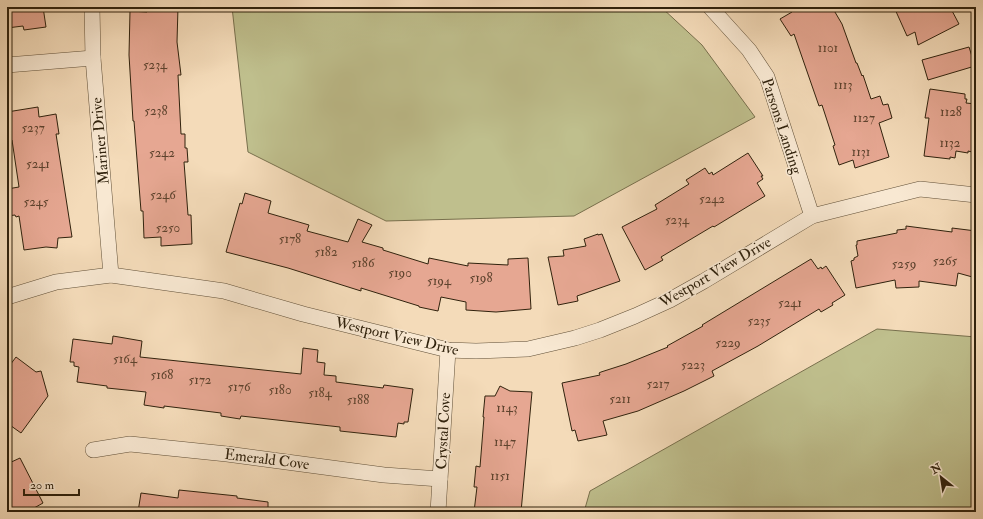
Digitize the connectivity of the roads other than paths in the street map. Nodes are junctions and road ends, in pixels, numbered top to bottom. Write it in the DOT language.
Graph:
graph roads {
  1 [pos="92,7"];
  2 [pos="710,7"];
  3 [pos="93,58"];
  4 [pos="7,65"];
  5 [pos="976,195"];
  6 [pos="812,216"];
  7 [pos="111,275"];
  8 [pos="7,297"];
  9 [pos="448,350"];
  10 [pos="93,450"];
  11 [pos="440,480"];
  12 [pos="438,512"];
  1 -- 3 [label="street, Mariner Drive"];
  2 -- 6 [label="street, Parsons Landing"];
  3 -- 4 [label="street"];
  3 -- 7 [label="street, Mariner Drive"];
  5 -- 6 [label="street, Westport View Drive"];
  6 -- 9 [label="street, Westport View Drive"];
  7 -- 8 [label="street, Westport View Drive"];
  7 -- 9 [label="street, Westport View Drive"];
  9 -- 11 [label="street, Crystal Cove"];
  10 -- 11 [label="street, Emerald Cove"];
  11 -- 12 [label="street, Crystal Cove"];
}
